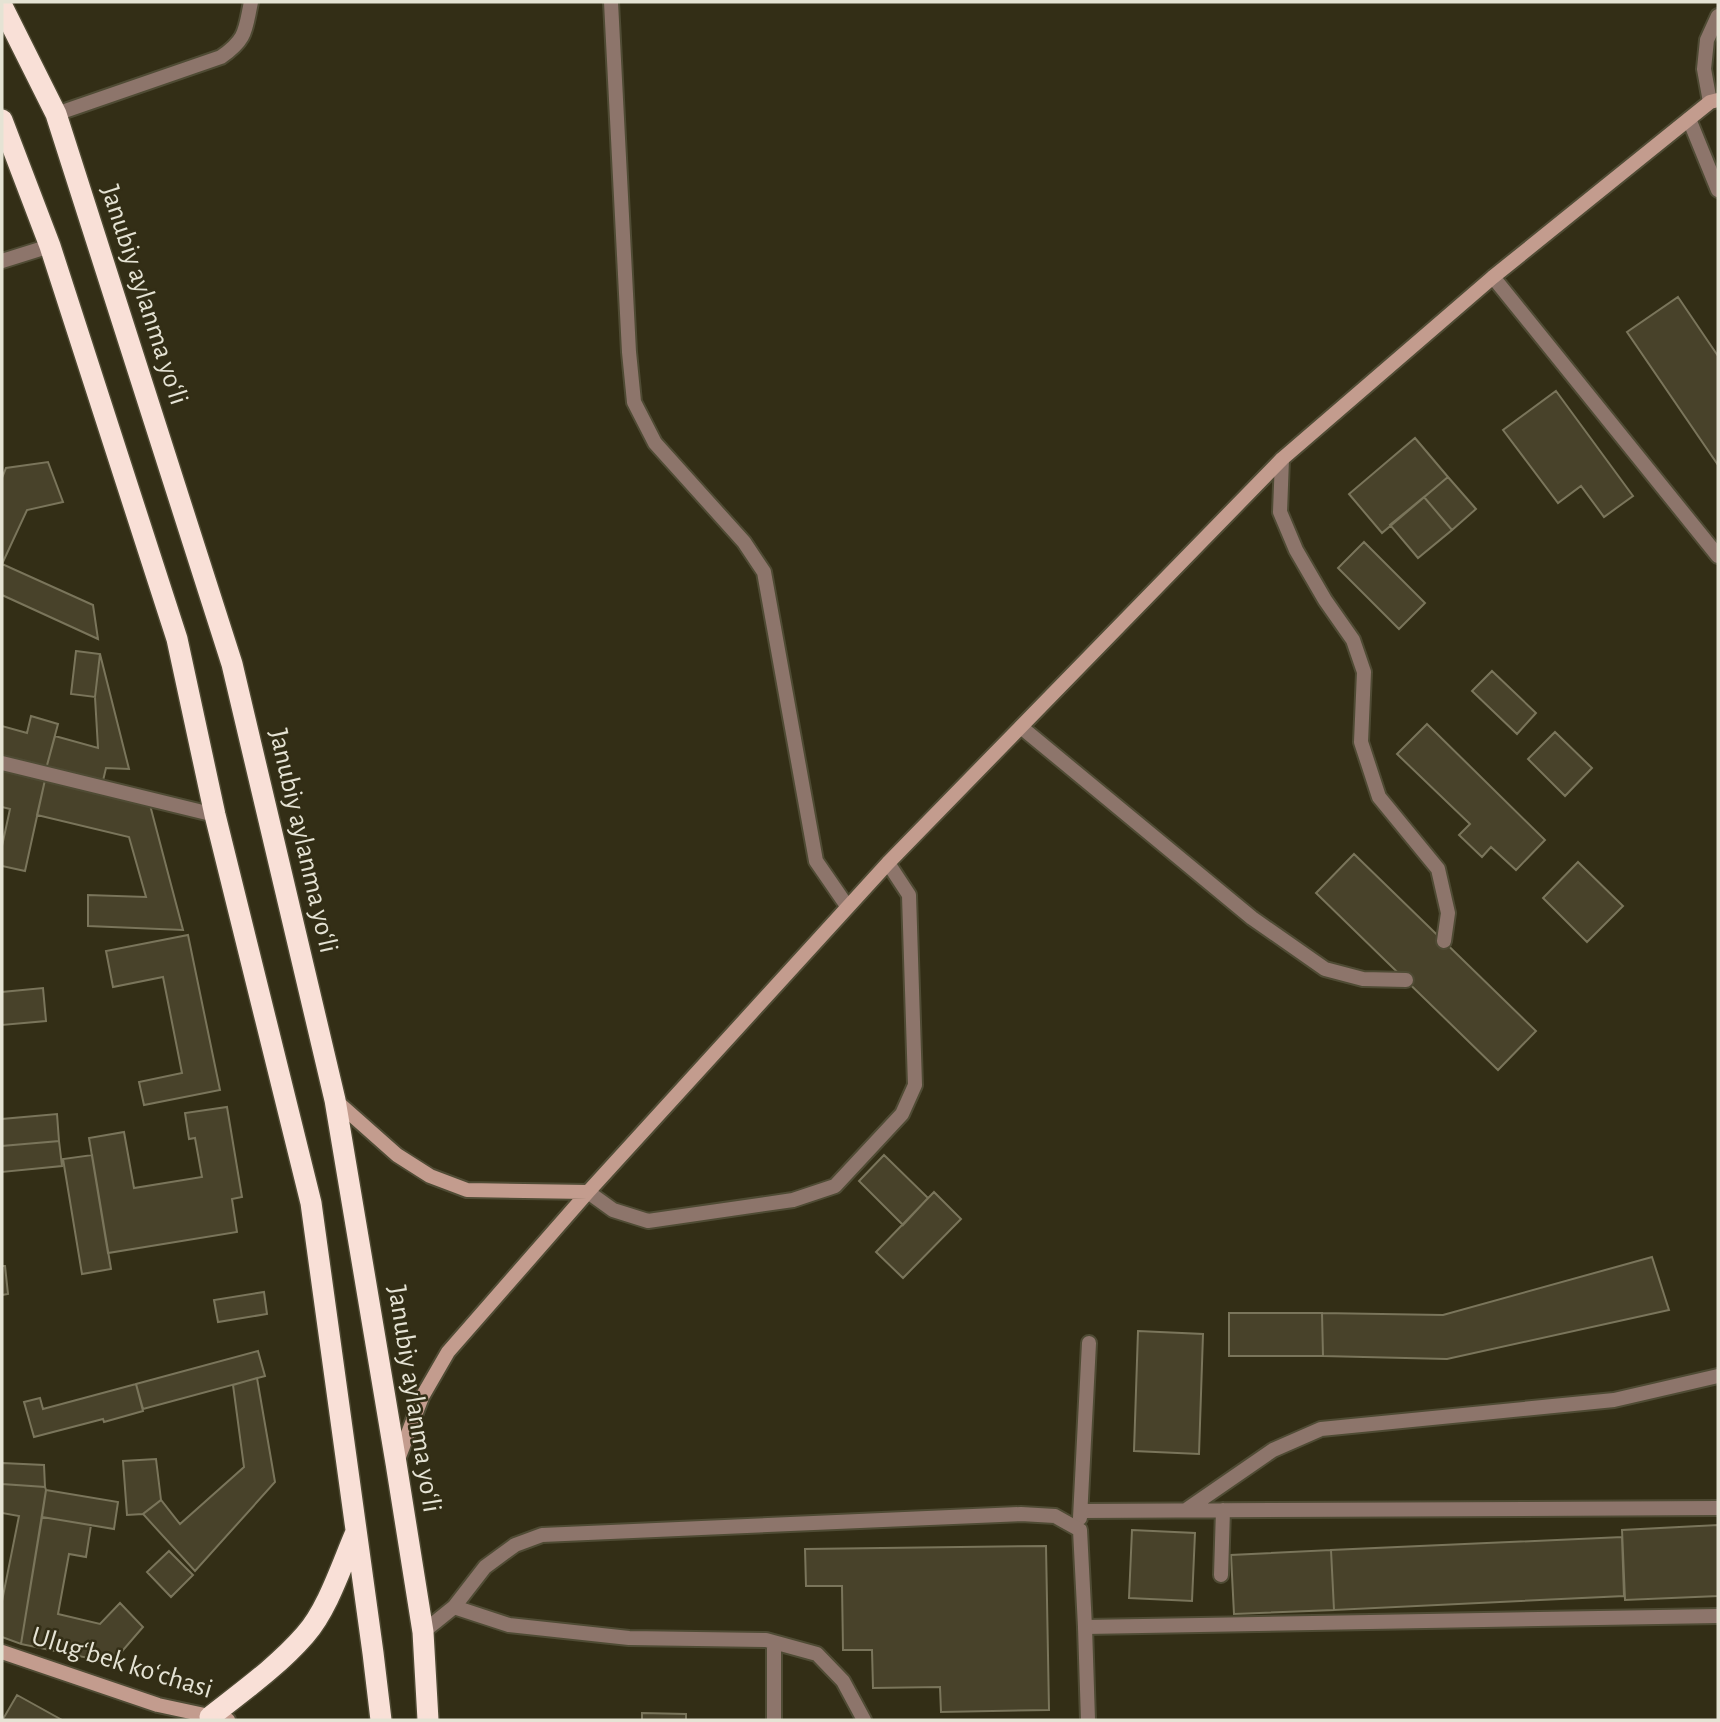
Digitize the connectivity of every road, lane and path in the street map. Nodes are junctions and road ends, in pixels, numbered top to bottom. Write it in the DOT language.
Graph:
graph roads {
  1 [pos="251,2"];
  2 [pos="611,2"];
  3 [pos="2,6"];
  4 [pos="1718,16"];
  5 [pos="1714,101"];
  6 [pos="56,114"];
  7 [pos="1689,119"];
  8 [pos="4,134"];
  9 [pos="1718,190"];
  10 [pos="50,246"];
  11 [pos="2,261"];
  12 [pos="1493,276"];
  13 [pos="1282,459"];
  14 [pos="1718,556"];
  15 [pos="1021,727"];
  16 [pos="2,763"];
  17 [pos="215,815"];
  18 [pos="888,863"];
  19 [pos="847,906"];
  20 [pos="1444,941"];
  21 [pos="1406,980"];
  22 [pos="335,1100"];
  23 [pos="588,1192"];
  24 [pos="1089,1343"];
  25 [pos="1718,1376"];
  26 [pos="396,1464"];
  27 [pos="1718,1508"];
  28 [pos="1186,1510"];
  29 [pos="1223,1510"];
  30 [pos="1081,1511"];
  31 [pos="1080,1530"];
  32 [pos="356,1531"];
  33 [pos="1221,1575"];
  34 [pos="454,1607"];
  35 [pos="1718,1616"];
  36 [pos="1086,1627"];
  37 [pos="423,1632"];
  38 [pos="774,1644"];
  39 [pos="2,1652"];
  40 [pos="219,1718"];
  41 [pos="381,1720"];
  42 [pos="428,1720"];
  43 [pos="774,1720"];
  44 [pos="864,1720"];
  45 [pos="1088,1720"];
  1 -- 6 [label="street"];
  2 -- 19 [label="street"];
  3 -- 6 [label="highway, Janubiy aylanma yoʻli"];
  4 -- 5 [label="street"];
  5 -- 7 [label="main road"];
  6 -- 22 [label="highway, Janubiy aylanma yoʻli"];
  7 -- 9 [label="street"];
  7 -- 12 [label="main road"];
  8 -- 10 [label="highway"];
  10 -- 11 [label="street"];
  10 -- 17 [label="highway"];
  12 -- 13 [label="main road"];
  12 -- 14 [label="street"];
  13 -- 15 [label="main road"];
  13 -- 20 [label="street"];
  15 -- 18 [label="main road"];
  15 -- 21 [label="street"];
  16 -- 17 [label="street"];
  17 -- 32 [label="highway"];
  18 -- 19 [label="main road"];
  18 -- 23 [label="street"];
  19 -- 23 [label="main road"];
  22 -- 23 [label="main road"];
  22 -- 26 [label="highway, Janubiy aylanma yoʻli"];
  23 -- 26 [label="main road"];
  24 -- 30 [label="street"];
  25 -- 28 [label="street"];
  26 -- 37 [label="highway, Janubiy aylanma yoʻli"];
  27 -- 29 [label="street"];
  28 -- 29 [label="street"];
  28 -- 30 [label="street"];
  29 -- 33 [label="street"];
  30 -- 31 [label="street"];
  31 -- 34 [label="street"];
  31 -- 36 [label="street"];
  32 -- 40 [label="highway"];
  32 -- 41 [label="highway"];
  34 -- 37 [label="street"];
  34 -- 38 [label="street"];
  35 -- 36 [label="street"];
  36 -- 45 [label="street"];
  37 -- 42 [label="highway, Janubiy aylanma yoʻli"];
  38 -- 43 [label="street"];
  38 -- 44 [label="street"];
  39 -- 40 [label="main road, Ulugʻbek koʻchasi"];
}
